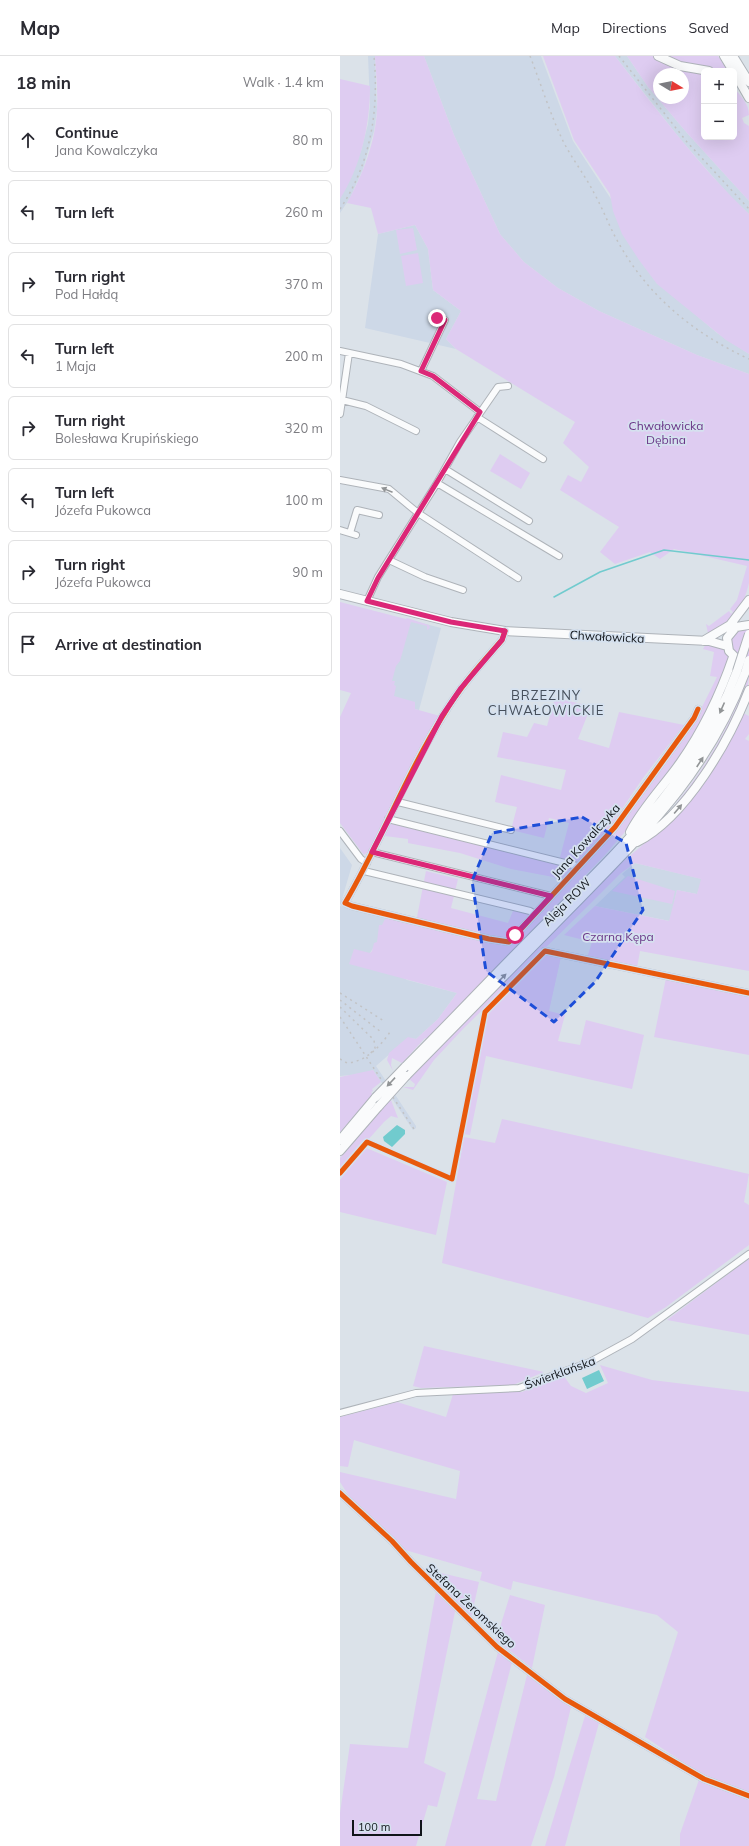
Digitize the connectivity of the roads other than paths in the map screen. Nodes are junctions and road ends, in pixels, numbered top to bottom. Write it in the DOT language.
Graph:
graph roads {
  1 [pos="658,56"];
  2 [pos="724,56"];
  3 [pos="733,56"];
  4 [pos="732,68"];
  5 [pos="701,70"];
  6 [pos="737,76"];
  7 [pos="749,82"];
  8 [pos="737,86"];
  9 [pos="748,95"];
  10 [pos="437,318"];
  11 [pos="340,351"];
  12 [pos="349,353"];
  13 [pos="421,371"];
  14 [pos="508,386"];
  15 [pos="342,400"];
  16 [pos="340,414"];
  17 [pos="478,414"];
  18 [pos="416,431"];
  19 [pos="543,459"];
  20 [pos="445,469"];
  21 [pos="340,480"];
  22 [pos="438,483"];
  23 [pos="418,513"];
  24 [pos="379,515"];
  25 [pos="529,521"];
  26 [pos="340,530"];
  27 [pos="559,556"];
  28 [pos="389,560"];
  29 [pos="518,578"];
  30 [pos="463,590"];
  31 [pos="340,594"];
  32 [pos="749,600"];
  33 [pos="367,601"];
  34 [pos="746,625"];
  35 [pos="505,631"];
  36 [pos="749,634"];
  37 [pos="706,641"];
  38 [pos="727,642"];
  39 [pos="733,657"];
  40 [pos="749,660"];
  41 [pos="741,672"];
  42 [pos="749,690"];
  43 [pos="698,709"];
  44 [pos="398,802"];
  45 [pos="388,819"];
  46 [pos="511,830"];
  47 [pos="340,831"];
  48 [pos="628,843"];
  49 [pos="372,852"];
  50 [pos="367,863"];
  51 [pos="577,866"];
  52 [pos="364,871"];
  53 [pos="551,896"];
  54 [pos="535,914"];
  55 [pos="545,951"];
  56 [pos="749,993"];
  57 [pos="378,1102"];
  58 [pos="340,1140"];
  59 [pos="340,1151"];
  60 [pos="749,1254"];
  61 [pos="340,1413"];
  62 [pos="340,1493"];
  63 [pos="749,1796"];
  1 -- 5 [label="main road"];
  2 -- 4 [label="main road"];
  3 -- 7 [label="main road"];
  6 -- 9 [label="main road"];
  8 -- 9 [label="main road"];
  10 -- 13 [label="street"];
  11 -- 12 [label="street"];
  12 -- 13 [label="street"];
  12 -- 15 [label="street"];
  13 -- 17 [label="street"];
  14 -- 17 [label="street"];
  15 -- 16 [label="street"];
  15 -- 18 [label="street"];
  17 -- 19 [label="street"];
  17 -- 20 [label="street"];
  20 -- 22 [label="street"];
  20 -- 25 [label="street"];
  23 -- 21 [label="street, one-way"];
  22 -- 23 [label="street"];
  22 -- 27 [label="street"];
  23 -- 28 [label="street"];
  23 -- 29 [label="street"];
  24 -- 26 [label="street"];
  28 -- 30 [label="street"];
  28 -- 33 [label="street"];
  31 -- 33 [label="main road, Chwałowicka"];
  32 -- 34 [label="main road"];
  32 -- 37 [label="main road"];
  33 -- 35 [label="main road, Chwałowicka"];
  34 -- 38 [label="main road"];
  35 -- 37 [label="main road, Chwałowicka"];
  35 -- 44 [label="street"];
  36 -- 41 [label="main road, Aleja ROW, bridge"];
  37 -- 38 [label="main road, Chwałowicka"];
  38 -- 39 [label="main road"];
  39 -- 40 [label="main road"];
  39 -- 48 [label="main road"];
  40 -- 41 [label="main road, Aleja ROW, bridge"];
  41 -- 48 [label="main road, Aleja ROW"];
  48 -- 42 [label="main road, one-way"];
  43 -- 51 [label="street, Jana Kowalczyka"];
  44 -- 45 [label="street"];
  44 -- 46 [label="street"];
  45 -- 49 [label="street"];
  45 -- 51 [label="street"];
  47 -- 50 [label="street"];
  57 -- 48 [label="main road, Aleja ROW, one-way, bridge"];
  48 -- 57 [label="main road, Aleja ROW, one-way, bridge"];
  49 -- 50 [label="street"];
  49 -- 53 [label="street"];
  50 -- 52 [label="street"];
  51 -- 53 [label="street, Jana Kowalczyka"];
  52 -- 54 [label="street"];
  52 -- 54 [label="street, Jana Kowalczyka"];
  53 -- 54 [label="street, Jana Kowalczyka"];
  55 -- 56 [label="street"];
  57 -- 58 [label="main road, Aleja ROW"];
  57 -- 59 [label="main road, Aleja ROW"];
  60 -- 61 [label="street, Świerklańska"];
  62 -- 63 [label="street, Stefana Żeromskiego"];
}
